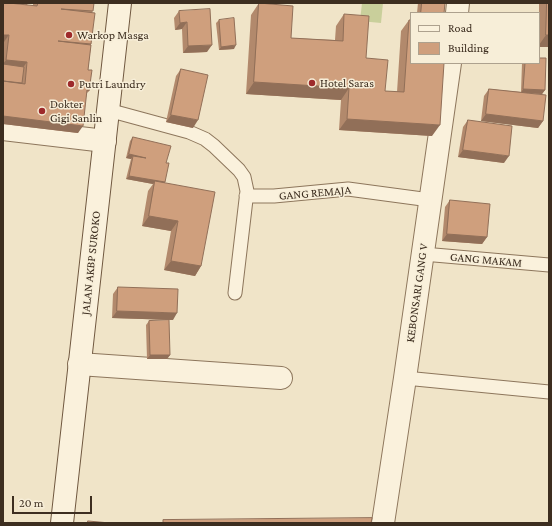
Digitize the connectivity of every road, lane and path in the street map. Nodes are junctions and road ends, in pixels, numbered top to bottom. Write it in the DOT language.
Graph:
graph roads {
  1 [pos="120,3"];
  2 [pos="450,64"];
  3 [pos="108,110"];
  4 [pos="3,129"];
  5 [pos="105,141"];
  6 [pos="246,196"];
  7 [pos="430,200"];
  8 [pos="423,254"];
  9 [pos="549,265"];
  10 [pos="235,293"];
  11 [pos="79,364"];
  12 [pos="281,378"];
  13 [pos="405,378"];
  14 [pos="549,392"];
  15 [pos="62,523"];
  16 [pos="382,523"];
  1 -- 3 [label="street, JALAN AKBP SUROKO"];
  2 -- 7 [label="street, KEBONSARI GANG V"];
  3 -- 5 [label="street, JALAN AKBP SUROKO"];
  3 -- 6 [label="lane"];
  4 -- 5 [label="street"];
  5 -- 11 [label="street, JALAN AKBP SUROKO"];
  6 -- 7 [label="lane, GANG REMAJA"];
  6 -- 10 [label="lane"];
  7 -- 8 [label="street, KEBONSARI GANG V"];
  8 -- 9 [label="lane, GANG MAKAM"];
  8 -- 13 [label="street, KEBONSARI GANG V"];
  11 -- 12 [label="street"];
  11 -- 15 [label="street, JALAN AKBP SUROKO"];
  13 -- 14 [label="lane"];
  13 -- 16 [label="street, KEBONSARI GANG V"];
}
